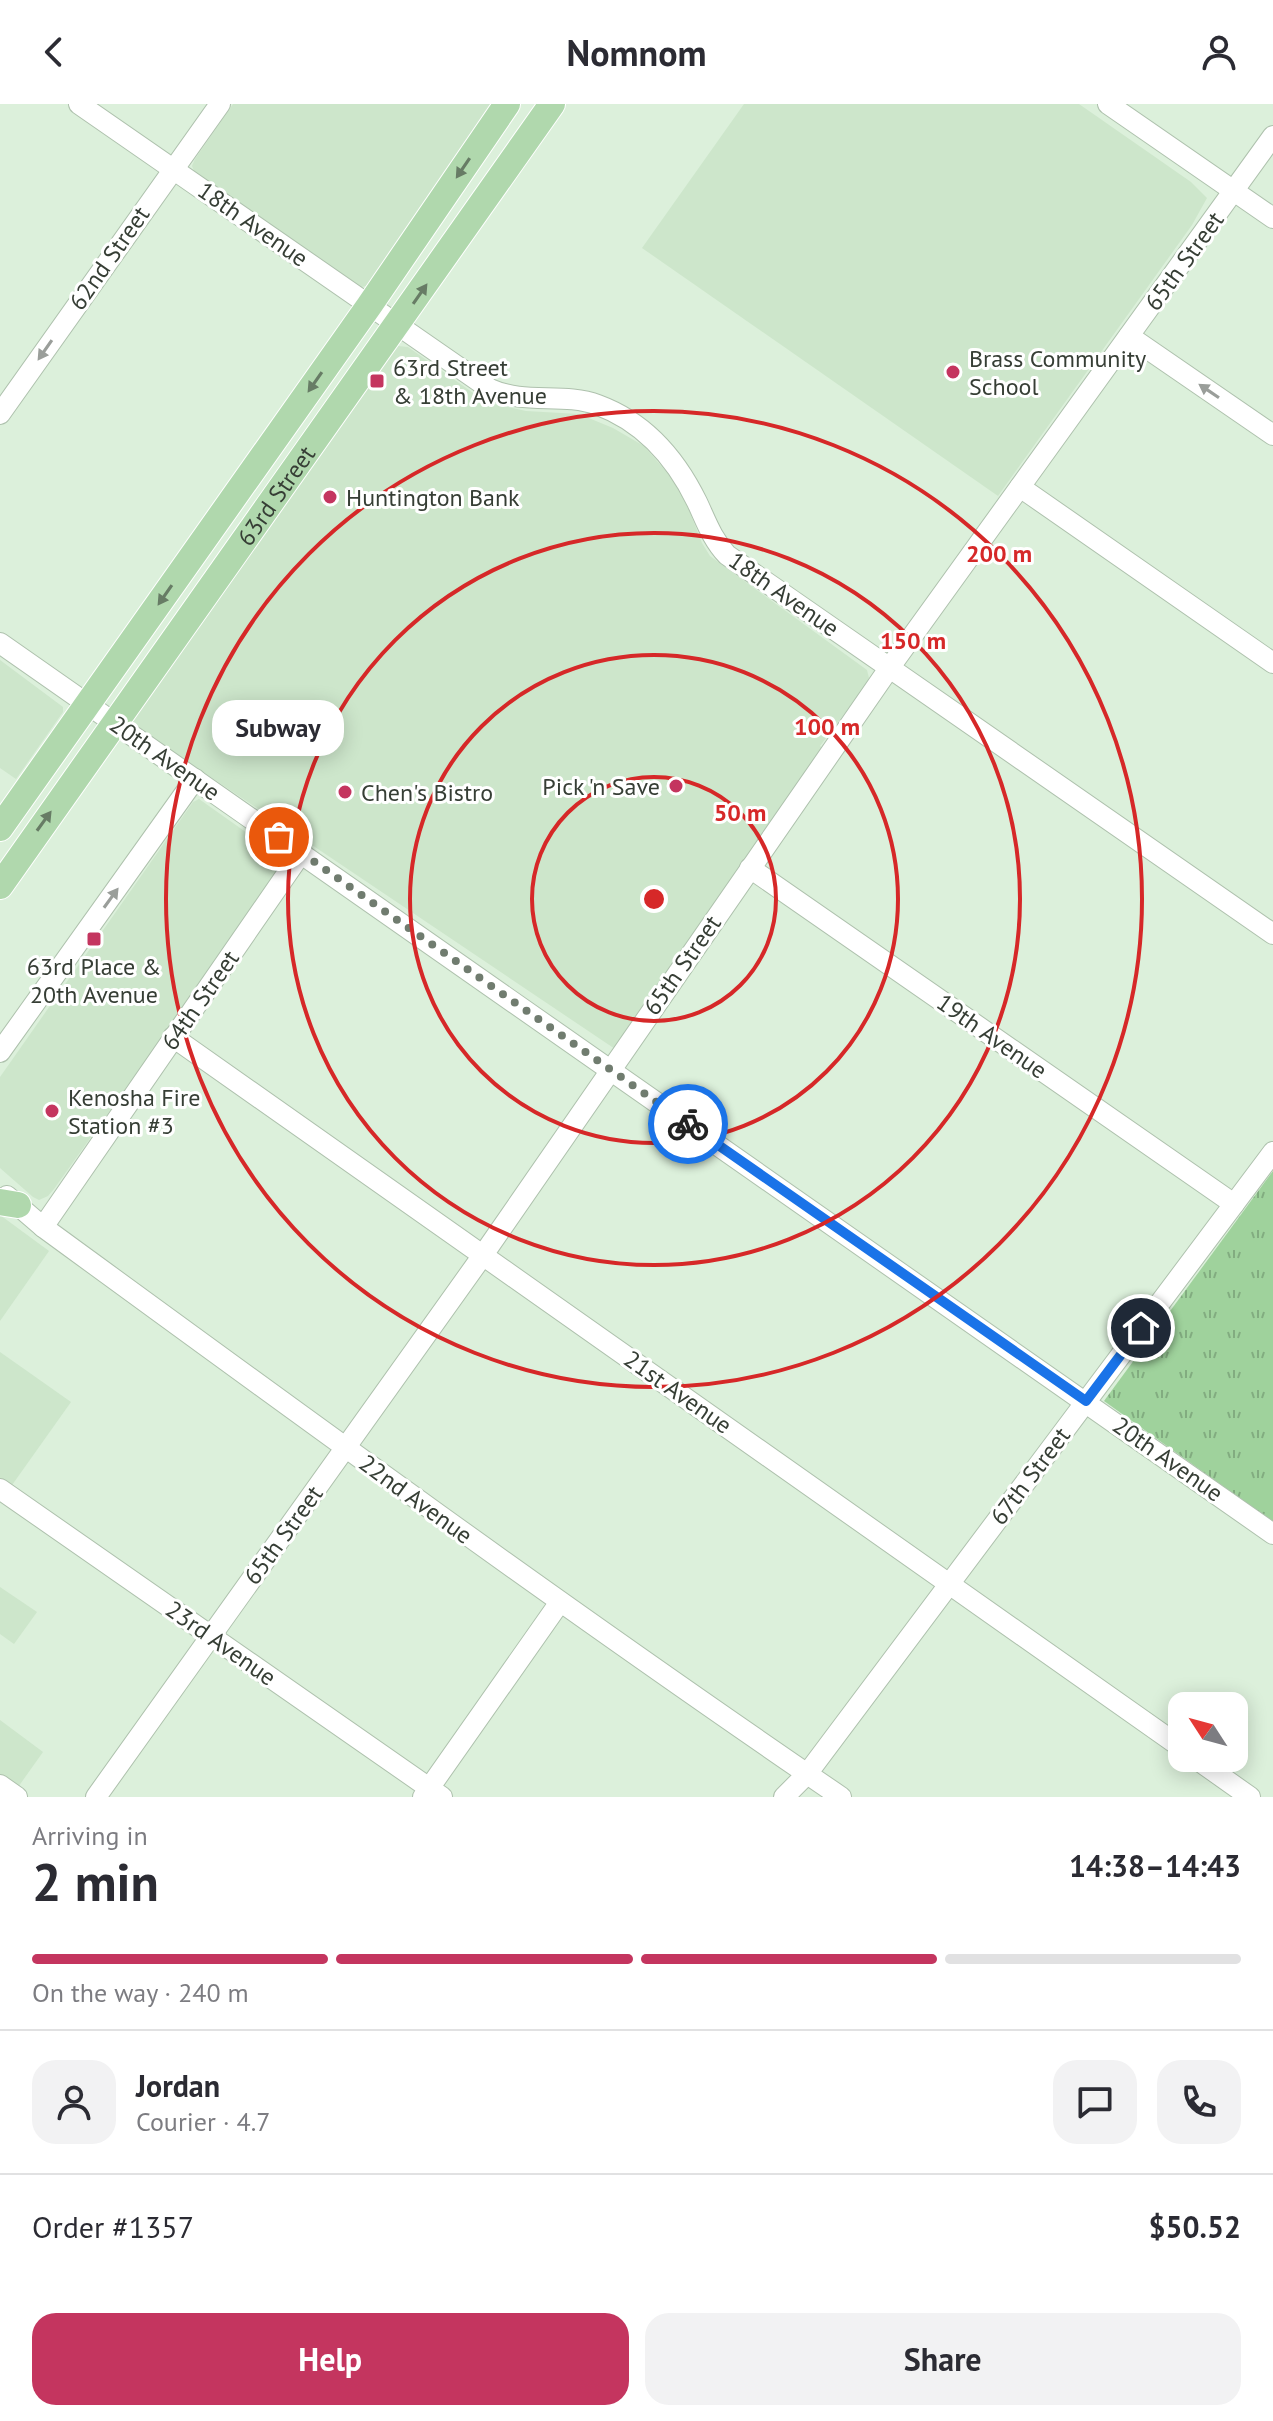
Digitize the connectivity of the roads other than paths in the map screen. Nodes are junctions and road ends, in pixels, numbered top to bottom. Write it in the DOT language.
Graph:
graph roads {
  1 [pos="79,104"];
  2 [pos="220,104"];
  3 [pos="507,104"];
  4 [pos="552,104"];
  5 [pos="1108,104"];
  6 [pos="1273,136"];
  7 [pos="173,168"];
  8 [pos="1234,191"];
  9 [pos="1273,218"];
  10 [pos="369,306"];
  11 [pos="398,326"];
  12 [pos="1129,336"];
  13 [pos="0,414"];
  14 [pos="1273,435"];
  15 [pos="1020,487"];
  16 [pos="0,643"];
  17 [pos="1273,663"];
  18 [pos="890,667"];
  19 [pos="87,704"];
  20 [pos="115,722"];
  21 [pos="195,779"];
  22 [pos="0,828"];
  23 [pos="302,852"];
  24 [pos="750,868"];
  25 [pos="0,886"];
  26 [pos="1273,934"];
  27 [pos="173,1037"];
  28 [pos="0,1052"];
  29 [pos="610,1069"];
  30 [pos="1273,1152"];
  31 [pos="6,1199"];
  32 [pos="1234,1204"];
  33 [pos="43,1227"];
  34 [pos="483,1255"];
  35 [pos="1086,1401"];
  36 [pos="345,1448"];
  37 [pos="0,1489"];
  38 [pos="1273,1534"];
  39 [pos="949,1583"];
  40 [pos="560,1602"];
  41 [pos="211,1636"];
  42 [pos="1168,1738"];
  43 [pos="1215,1772"];
  44 [pos="807,1774"];
  45 [pos="0,1785"];
  46 [pos="431,1794"];
  47 [pos="17,1797"];
  48 [pos="96,1797"];
  49 [pos="784,1797"];
  50 [pos="841,1797"];
  51 [pos="1250,1797"];
  1 -- 7 [label="street, 18th Avenue"];
  2 -- 7 [label="street, 62nd Street"];
  3 -- 10 [label="main road, 63rd Street, one-way"];
  11 -- 4 [label="main road, 63rd Street, one-way"];
  5 -- 8 [label="street"];
  6 -- 8 [label="street, 65th Street"];
  7 -- 10 [label="street, 18th Avenue"];
  7 -- 13 [label="street, 62nd Street, one-way"];
  8 -- 9 [label="street"];
  8 -- 12 [label="street, 65th Street"];
  10 -- 11 [label="street, 18th Avenue"];
  10 -- 19 [label="main road, 63rd Street, one-way"];
  11 -- 18 [label="street, 18th Avenue"];
  11 -- 20 [label="main road, 63rd Street"];
  14 -- 12 [label="street, one-way"];
  12 -- 15 [label="street, 65th Street"];
  15 -- 17 [label="street"];
  15 -- 18 [label="street, 65th Street"];
  16 -- 19 [label="street, 20th Avenue"];
  18 -- 24 [label="street, 65th Street"];
  18 -- 26 [label="street, 18th Avenue"];
  19 -- 20 [label="street, 20th Avenue"];
  19 -- 22 [label="main road, 63rd Street"];
  20 -- 21 [label="street, 20th Avenue"];
  25 -- 20 [label="main road, 63rd Street, one-way"];
  21 -- 23 [label="street, 20th Avenue"];
  28 -- 21 [label="street, one-way"];
  23 -- 27 [label="street, 64th Street"];
  23 -- 29 [label="street, 20th Avenue"];
  24 -- 29 [label="street, 65th Street"];
  24 -- 32 [label="street, 19th Avenue"];
  27 -- 33 [label="street, 64th Street"];
  27 -- 34 [label="street, 21st Avenue"];
  29 -- 34 [label="street, 65th Street"];
  29 -- 35 [label="street, 20th Avenue"];
  30 -- 32 [label="street, 67th Street"];
  31 -- 33 [label="street, 22nd Avenue"];
  32 -- 35 [label="street, 67th Street"];
  33 -- 36 [label="street, 22nd Avenue"];
  34 -- 36 [label="street, 65th Street"];
  34 -- 39 [label="street, 21st Avenue"];
  35 -- 38 [label="street, 20th Avenue"];
  35 -- 39 [label="street, 67th Street"];
  36 -- 40 [label="street, 22nd Avenue"];
  36 -- 41 [label="street, 65th Street"];
  37 -- 41 [label="street, 23rd Avenue"];
  39 -- 42 [label="street, 21st Avenue"];
  39 -- 44 [label="street, 67th Street"];
  40 -- 44 [label="street, 22nd Avenue"];
  40 -- 46 [label="street"];
  41 -- 46 [label="street, 23rd Avenue"];
  41 -- 48 [label="street, 65th Street"];
  43 -- 51 [label="street"];
  44 -- 49 [label="street, 67th Street"];
  44 -- 50 [label="street, 22nd Avenue"];
  45 -- 47 [label="street"];
}
